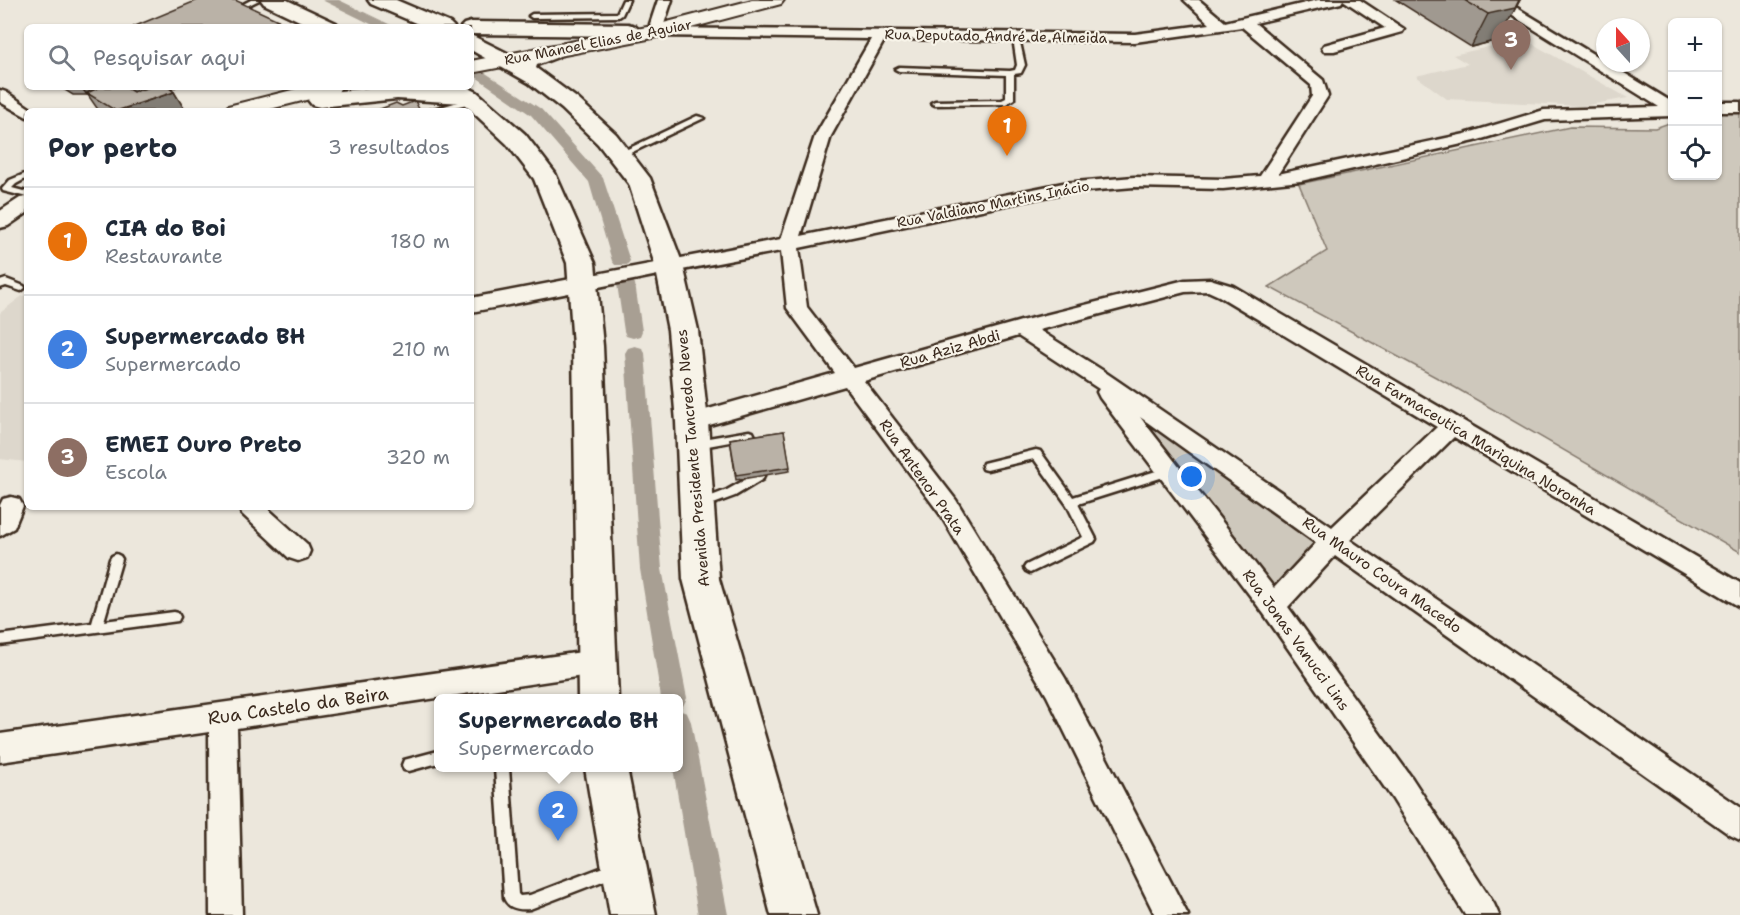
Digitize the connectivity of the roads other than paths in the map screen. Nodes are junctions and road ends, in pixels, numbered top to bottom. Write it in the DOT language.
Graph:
graph roads {
  1 [pos="256,0"];
  2 [pos="271,0"];
  3 [pos="378,0"];
  4 [pos="626,0"];
  5 [pos="665,0"];
  6 [pos="1191,0"];
  7 [pos="1336,0"];
  8 [pos="1350,0"];
  9 [pos="1494,0"];
  10 [pos="766,2"];
  11 [pos="233,11"];
  12 [pos="532,16"];
  13 [pos="1245,22"];
  14 [pos="323,24"];
  15 [pos="436,24"];
  16 [pos="1222,27"];
  17 [pos="474,28"];
  18 [pos="655,28"];
  19 [pos="628,30"];
  20 [pos="881,34"];
  21 [pos="1016,38"];
  22 [pos="474,42"];
  23 [pos="1329,48"];
  24 [pos="474,59"];
  25 [pos="520,59"];
  26 [pos="474,67"];
  27 [pos="898,69"];
  28 [pos="1010,73"];
  29 [pos="351,90"];
  30 [pos="325,94"];
  31 [pos="0,95"];
  32 [pos="464,95"];
  33 [pos="935,103"];
  34 [pos="1722,107"];
  35 [pos="1740,107"];
  36 [pos="252,108"];
  37 [pos="295,108"];
  38 [pos="437,108"];
  39 [pos="1668,108"];
  40 [pos="24,110"];
  41 [pos="1668,110"];
  42 [pos="700,118"];
  43 [pos="619,155"];
  44 [pos="24,176"];
  45 [pos="1265,182"];
  46 [pos="24,194"];
  47 [pos="24,205"];
  48 [pos="0,221"];
  49 [pos="24,226"];
  50 [pos="0,238"];
  51 [pos="789,244"];
  52 [pos="657,268"];
  53 [pos="594,283"];
  54 [pos="0,285"];
  55 [pos="1210,285"];
  56 [pos="21,288"];
  57 [pos="474,304"];
  58 [pos="1020,328"];
  59 [pos="1095,375"];
  60 [pos="851,378"];
  61 [pos="1452,426"];
  62 [pos="693,433"];
  63 [pos="752,440"];
  64 [pos="987,465"];
  65 [pos="1169,471"];
  66 [pos="759,476"];
  67 [pos="1071,502"];
  68 [pos="697,506"];
  69 [pos="253,510"];
  70 [pos="1333,541"];
  71 [pos="298,551"];
  72 [pos="116,559"];
  73 [pos="1030,568"];
  74 [pos="1740,596"];
  75 [pos="1272,606"];
  76 [pos="174,617"];
  77 [pos="96,628"];
  78 [pos="0,640"];
  79 [pos="596,662"];
  80 [pos="598,694"];
  81 [pos="223,717"];
  82 [pos="0,747"];
  83 [pos="434,758"];
  84 [pos="409,765"];
  85 [pos="502,772"];
  86 [pos="607,772"];
  87 [pos="1740,825"];
  88 [pos="624,866"];
  89 [pos="226,915"];
  90 [pos="633,915"];
  91 [pos="794,915"];
  92 [pos="1172,915"];
  93 [pos="1483,915"];
  1 -- 11 [label="lane"];
  2 -- 14 [label="main road"];
  3 -- 15 [label="main road"];
  4 -- 12 [label="lane"];
  5 -- 18 [label="street"];
  6 -- 16 [label="street"];
  7 -- 13 [label="street, Rua Deputado André de Almeida"];
  8 -- 23 [label="street"];
  9 -- 39 [label="street"];
  10 -- 18 [label="main road, Rua Manoel Elias de Aguiar"];
  13 -- 16 [label="street, Rua Deputado André de Almeida"];
  13 -- 45 [label="street"];
  16 -- 21 [label="street, Rua Deputado André de Almeida"];
  17 -- 19 [label="main road"];
  18 -- 19 [label="main road, Rua Manoel Elias de Aguiar"];
  18 -- 20 [label="street, Rua Deputado André de Almeida"];
  18 -- 25 [label="main road, Rua Manoel Elias de Aguiar"];
  19 -- 25 [label="main road, Rua Manoel Elias de Aguiar"];
  20 -- 21 [label="street, Rua Deputado André de Almeida"];
  20 -- 51 [label="street, Rua Antenor Prata"];
  21 -- 28 [label="lane"];
  22 -- 25 [label="main road, Avenida Presidente Tancredo Neves"];
  24 -- 25 [label="main road, Rua Manoel Elias de Aguiar"];
  25 -- 26 [label="main road, Rua Manoel Elias de Aguiar"];
  25 -- 43 [label="main road, Avenida Presidente Tancredo Neves"];
  27 -- 28 [label="lane"];
  28 -- 33 [label="lane"];
  29 -- 30 [label="main road"];
  30 -- 32 [label="main road"];
  30 -- 36 [label="main road"];
  30 -- 37 [label="main road"];
  31 -- 40 [label="street"];
  32 -- 38 [label="lane"];
  32 -- 53 [label="main road"];
  34 -- 35 [label="street"];
  41 -- 45 [label="street, Rua Valdiano Martins Inácio"];
  42 -- 43 [label="lane"];
  43 -- 52 [label="main road, Avenida Presidente Tancredo Neves"];
  44 -- 46 [label="lane"];
  45 -- 51 [label="street, Rua Valdiano Martins Inácio"];
  47 -- 48 [label="street"];
  49 -- 50 [label="street"];
  51 -- 52 [label="street, Rua Valdiano Martins Inácio"];
  51 -- 60 [label="street, Rua Antenor Prata"];
  52 -- 53 [label="street, Rua Valdiano Martins Inácio"];
  52 -- 62 [label="main road, Avenida Presidente Tancredo Neves"];
  53 -- 57 [label="street, Rua Valdiano Martins Inácio"];
  53 -- 79 [label="main road"];
  54 -- 56 [label="lane"];
  55 -- 58 [label="street, Rua Aziz Abdi"];
  55 -- 61 [label="street, Rua Farmaceutica Mariquina Noronha"];
  58 -- 59 [label="street, Rua Mauro Coura Macedo"];
  58 -- 60 [label="street, Rua Aziz Abdi"];
  59 -- 65 [label="street, Rua Jonas Vanucci Lins"];
  59 -- 70 [label="street, Rua Mauro Coura Macedo"];
  60 -- 62 [label="street, Rua Aziz Abdi"];
  60 -- 92 [label="street, Rua Antenor Prata"];
  61 -- 70 [label="street"];
  61 -- 74 [label="street, Rua Farmaceutica Mariquina Noronha"];
  62 -- 63 [label="lane"];
  62 -- 68 [label="main road, Avenida Presidente Tancredo Neves"];
  64 -- 67 [label="lane"];
  65 -- 67 [label="lane"];
  65 -- 75 [label="street, Rua Jonas Vanucci Lins"];
  66 -- 68 [label="lane"];
  67 -- 73 [label="lane"];
  68 -- 91 [label="main road, Avenida Presidente Tancredo Neves"];
  69 -- 71 [label="street"];
  70 -- 75 [label="street"];
  70 -- 87 [label="street, Rua Mauro Coura Macedo"];
  72 -- 77 [label="lane"];
  75 -- 93 [label="street, Rua Jonas Vanucci Lins"];
  76 -- 77 [label="lane"];
  77 -- 78 [label="lane"];
  79 -- 80 [label="main road"];
  79 -- 81 [label="street, Rua Castelo da Beira"];
  81 -- 82 [label="street, Rua Castelo da Beira"];
  81 -- 89 [label="street"];
  83 -- 84 [label="lane"];
  85 -- 88 [label="lane"];
  86 -- 88 [label="main road"];
  88 -- 90 [label="main road"];
}
